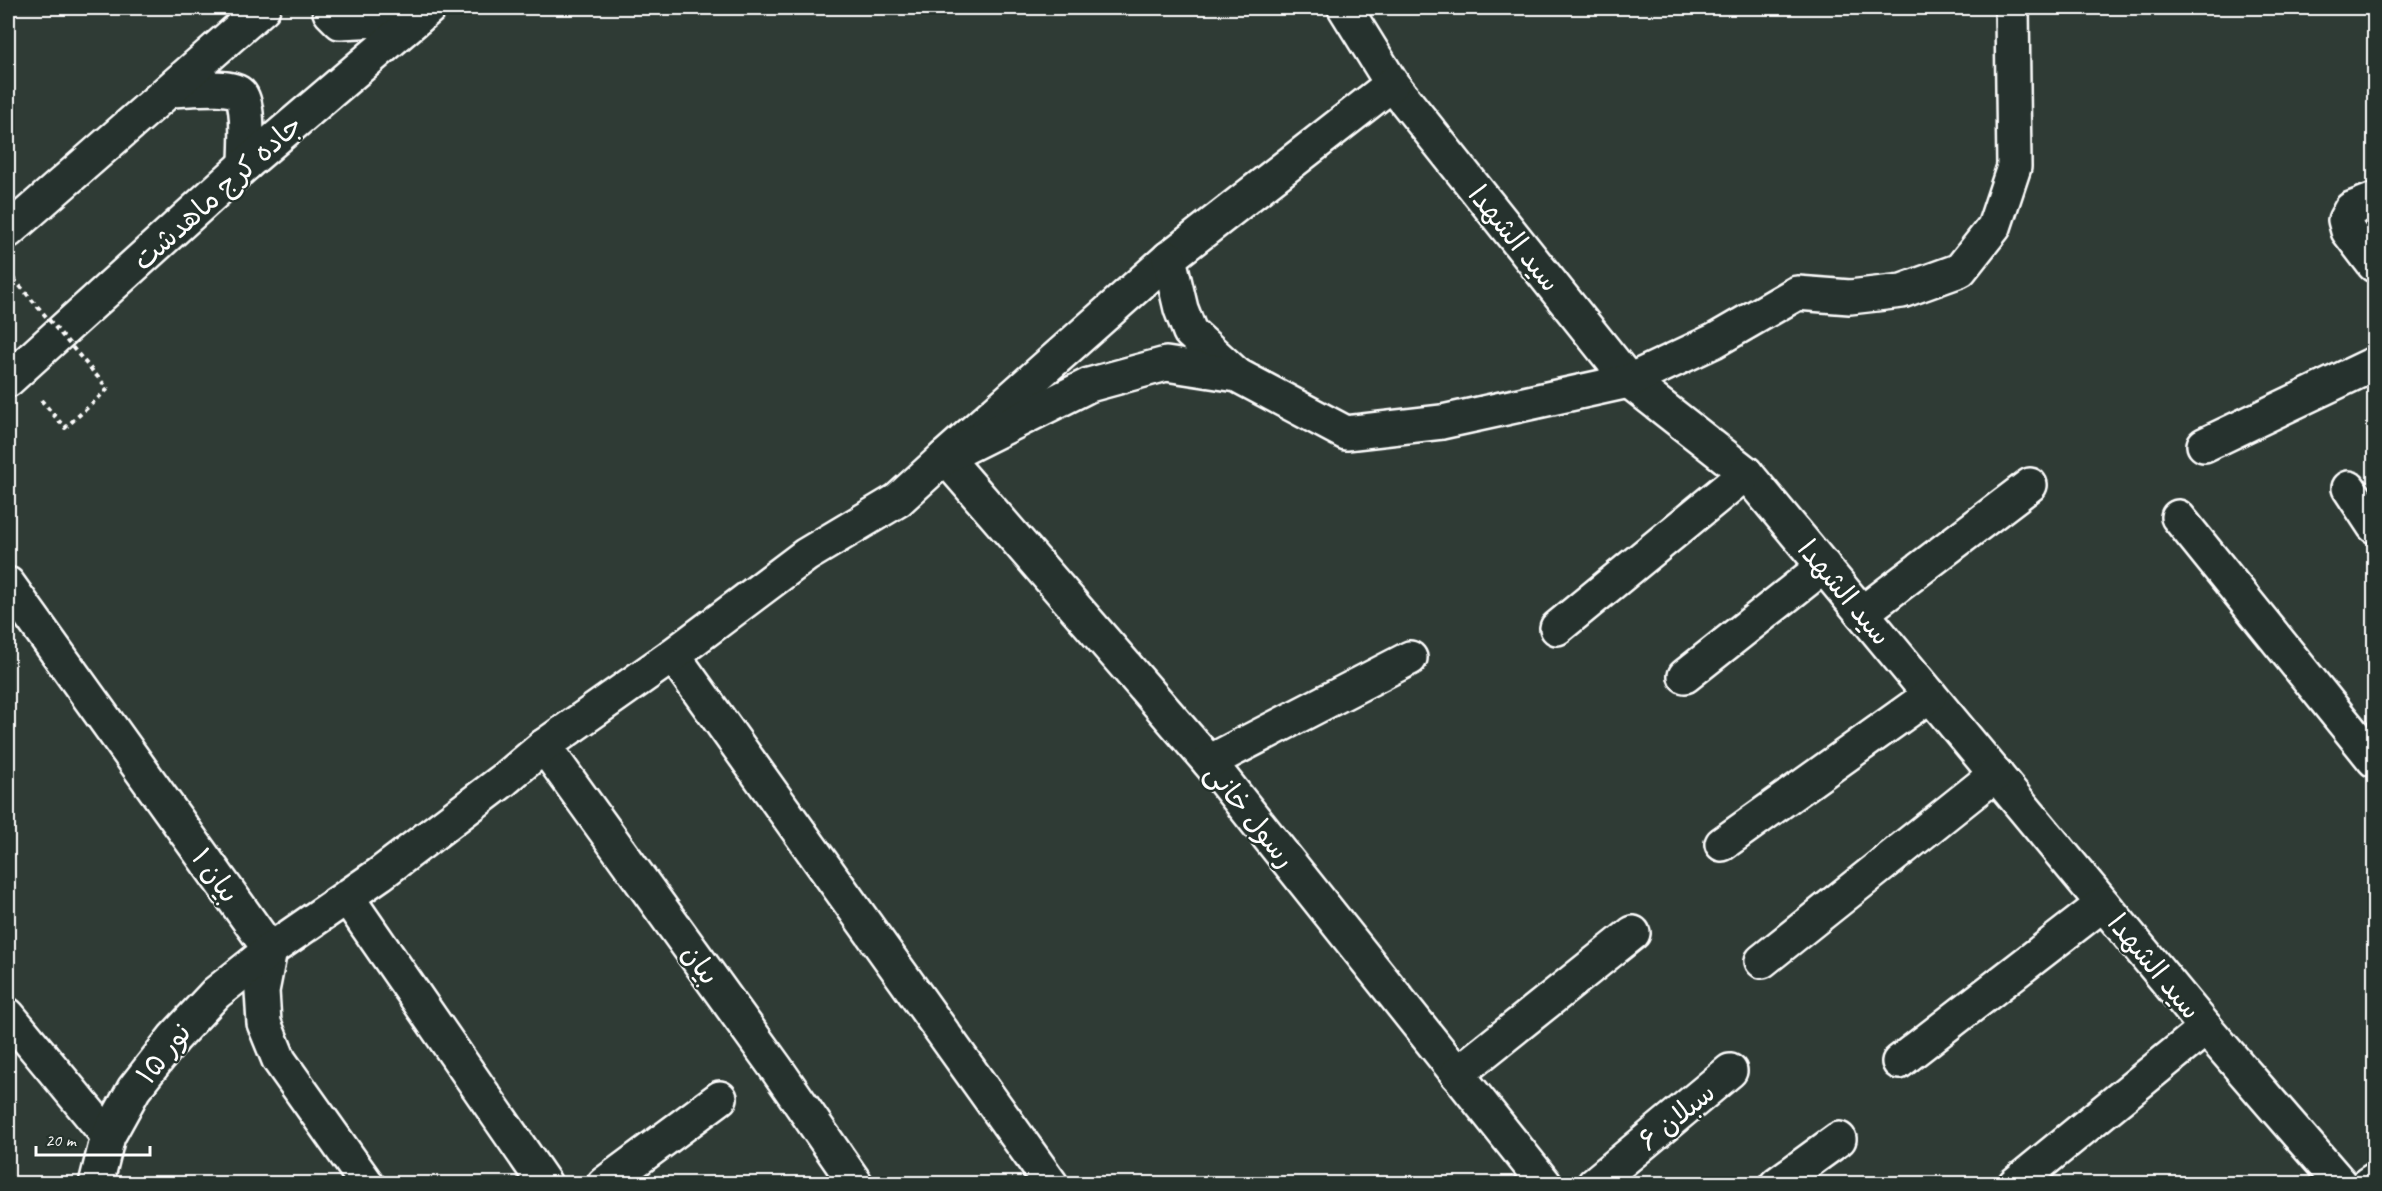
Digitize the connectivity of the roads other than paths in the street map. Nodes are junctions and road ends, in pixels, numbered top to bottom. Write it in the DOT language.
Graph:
graph roads {
  1 [pos="263,8"];
  2 [pos="328,8"];
  3 [pos="1345,8"];
  4 [pos="2012,8"];
  5 [pos="423,13"];
  6 [pos="1392,84"];
  7 [pos="171,90"];
  8 [pos="246,164"];
  9 [pos="2374,200"];
  10 [pos="8,231"];
  11 [pos="1169,258"];
  12 [pos="2374,265"];
  13 [pos="2374,364"];
  14 [pos="1237,375"];
  15 [pos="8,380"];
  16 [pos="1629,381"];
  17 [pos="2204,445"];
  18 [pos="945,457"];
  19 [pos="1746,473"];
  20 [pos="2030,485"];
  21 [pos="2349,488"];
  22 [pos="2178,517"];
  23 [pos="2374,526"];
  24 [pos="1824,566"];
  25 [pos="8,584"];
  26 [pos="1862,613"];
  27 [pos="1557,628"];
  28 [pos="673,655"];
  29 [pos="1410,658"];
  30 [pos="1685,676"];
  31 [pos="1930,695"];
  32 [pos="544,746"];
  33 [pos="2374,760"];
  34 [pos="1209,762"];
  35 [pos="1996,774"];
  36 [pos="1722,844"];
  37 [pos="346,897"];
  38 [pos="2103,904"];
  39 [pos="1633,933"];
  40 [pos="270,951"];
  41 [pos="1762,961"];
  42 [pos="8,1015"];
  43 [pos="2206,1028"];
  44 [pos="1899,1062"];
  45 [pos="1730,1071"];
  46 [pos="1457,1074"];
  47 [pos="720,1098"];
  48 [pos="108,1136"];
  49 [pos="1839,1139"];
  50 [pos="2374,1180"];
  51 [pos="96,1184"];
  52 [pos="367,1184"];
  53 [pos="545,1184"];
  54 [pos="604,1184"];
  55 [pos="856,1184"];
  56 [pos="1051,1184"];
  57 [pos="1545,1184"];
  58 [pos="1594,1184"];
  59 [pos="1777,1184"];
  60 [pos="2015,1184"];
  61 [pos="2342,1184"];
  62 [pos="2368,1184"];
  1 -- 7 [label="street"];
  2 -- 5 [label="street"];
  3 -- 6 [label="street, سید الشهدا"];
  4 -- 16 [label="street"];
  5 -- 8 [label="street, جاده کرج ماهدشت"];
  6 -- 11 [label="street, نور ۱۵"];
  6 -- 16 [label="street, سید الشهدا"];
  7 -- 8 [label="street"];
  7 -- 10 [label="street"];
  8 -- 15 [label="street, جاده کرج ماهدشت"];
  9 -- 12 [label="street"];
  11 -- 14 [label="street"];
  11 -- 18 [label="street, نور ۱۵"];
  13 -- 17 [label="street"];
  14 -- 16 [label="street"];
  14 -- 18 [label="street"];
  16 -- 19 [label="street, سید الشهدا"];
  18 -- 28 [label="street, نور ۱۵"];
  18 -- 34 [label="street, رسول خانی"];
  19 -- 24 [label="street, سید الشهدا"];
  19 -- 27 [label="street"];
  20 -- 26 [label="street"];
  21 -- 23 [label="street"];
  22 -- 33 [label="street"];
  24 -- 26 [label="street, سید الشهدا"];
  24 -- 30 [label="street"];
  25 -- 40 [label="street, بیان ۱"];
  26 -- 31 [label="street, سید الشهدا"];
  28 -- 32 [label="street, نور ۱۵"];
  28 -- 56 [label="street"];
  29 -- 34 [label="street"];
  31 -- 35 [label="street, سید الشهدا"];
  31 -- 36 [label="street"];
  32 -- 37 [label="street, نور ۱۵"];
  32 -- 55 [label="street, بیان"];
  34 -- 46 [label="street, رسول خانی"];
  35 -- 38 [label="street, سید الشهدا"];
  35 -- 41 [label="street"];
  37 -- 40 [label="street, نور ۱۵"];
  37 -- 53 [label="street"];
  38 -- 43 [label="street, سید الشهدا"];
  38 -- 44 [label="street"];
  39 -- 46 [label="street"];
  40 -- 48 [label="street, نور ۱۵"];
  40 -- 52 [label="street"];
  42 -- 48 [label="street"];
  43 -- 60 [label="street"];
  43 -- 61 [label="street, سید الشهدا"];
  45 -- 58 [label="street, سبلان ۶"];
  46 -- 57 [label="street, رسول خانی"];
  47 -- 54 [label="street"];
  48 -- 51 [label="street, نور ۱۵"];
  49 -- 59 [label="street"];
  50 -- 62 [label="street"];
}
